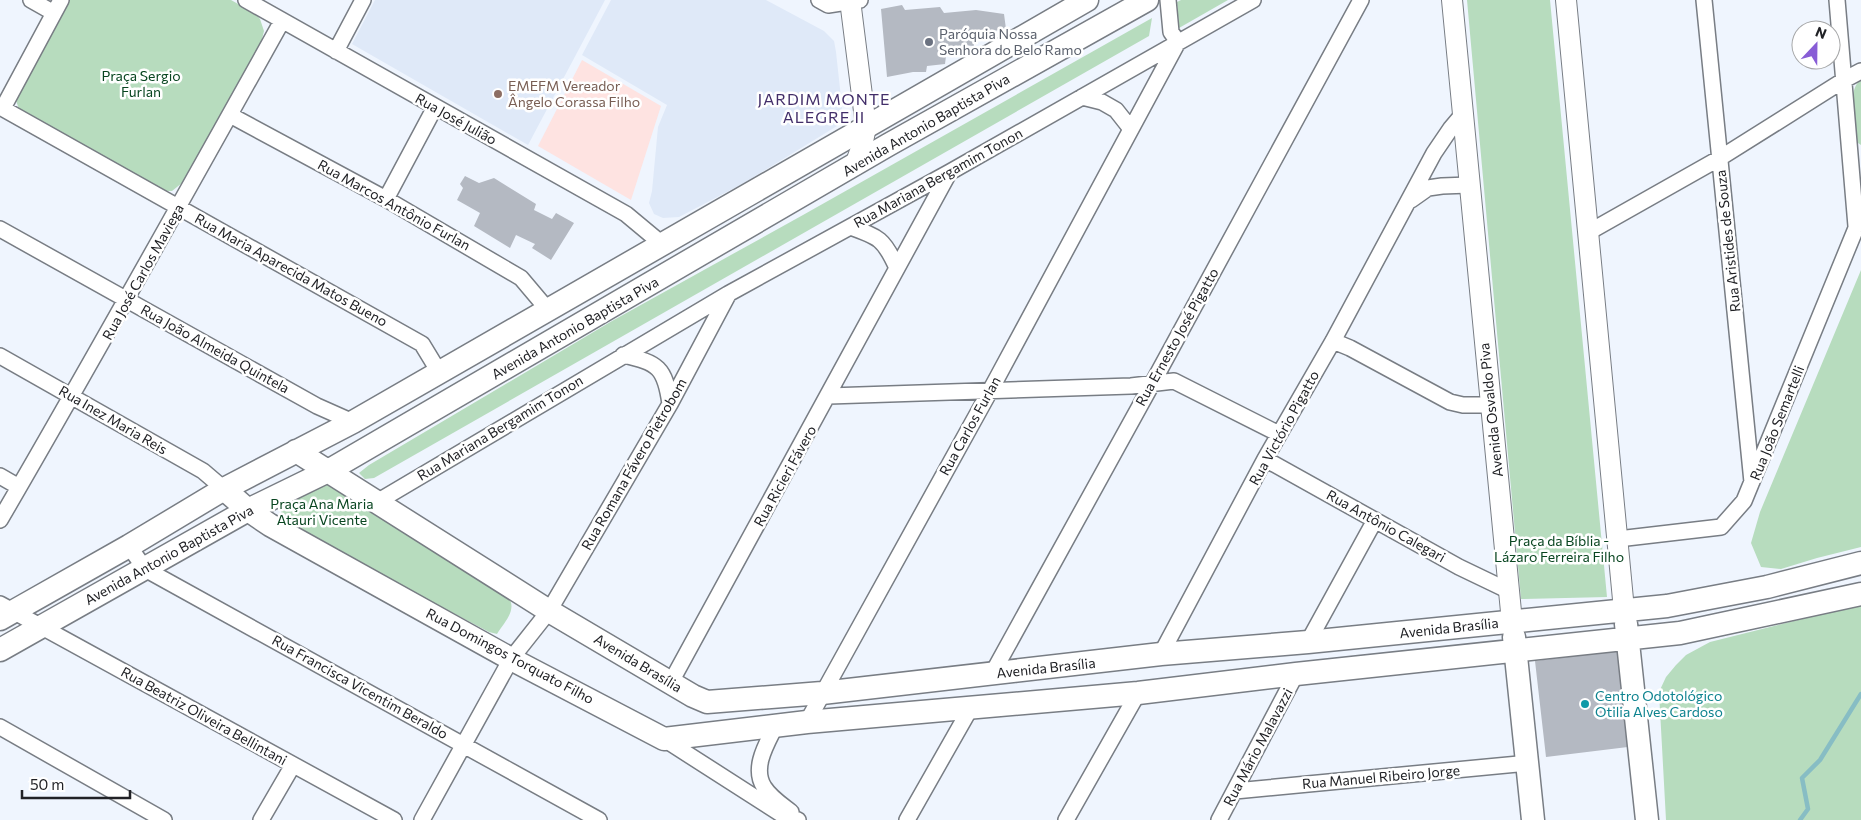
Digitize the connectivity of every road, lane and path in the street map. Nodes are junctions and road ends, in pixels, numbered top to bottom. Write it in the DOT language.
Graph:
graph roads {
  1 [pos="31,0"];
  2 [pos="246,0"];
  3 [pos="363,0"];
  4 [pos="819,0"];
  5 [pos="853,0"];
  6 [pos="1087,0"];
  7 [pos="1147,0"];
  8 [pos="1168,0"];
  9 [pos="1253,0"];
  10 [pos="1361,0"];
  11 [pos="1452,0"];
  12 [pos="1566,0"];
  13 [pos="1704,0"];
  14 [pos="1837,0"];
  15 [pos="57,6"];
  16 [pos="282,21"];
  17 [pos="1178,42"];
  18 [pos="336,51"];
  19 [pos="1861,71"];
  20 [pos="1844,80"];
  21 [pos="1082,97"];
  22 [pos="1,107"];
  23 [pos="435,107"];
  24 [pos="230,115"];
  25 [pos="1462,115"];
  26 [pos="866,127"];
  27 [pos="1131,129"];
  28 [pos="888,145"];
  29 [pos="1720,158"];
  30 [pos="855,165"];
  31 [pos="950,172"];
  32 [pos="1470,185"];
  33 [pos="750,194"];
  34 [pos="386,199"];
  35 [pos="1408,202"];
  36 [pos="179,208"];
  37 [pos="762,219"];
  38 [pos="1859,221"];
  39 [pos="850,227"];
  40 [pos="0,229"];
  41 [pos="1589,232"];
  42 [pos="662,244"];
  43 [pos="897,268"];
  44 [pos="728,294"];
  45 [pos="126,300"];
  46 [pos="548,310"];
  47 [pos="1333,341"];
  48 [pos="624,354"];
  49 [pos="0,356"];
  50 [pos="439,372"];
  51 [pos="1152,384"];
  52 [pos="990,390"];
  53 [pos="829,396"];
  54 [pos="72,397"];
  55 [pos="670,404"];
  56 [pos="1490,404"];
  57 [pos="353,422"];
  58 [pos="1279,434"];
  59 [pos="296,451"];
  60 [pos="1265,459"];
  61 [pos="328,471"];
  62 [pos="0,476"];
  63 [pos="1752,482"];
  64 [pos="19,487"];
  65 [pos="224,490"];
  66 [pos="377,502"];
  67 [pos="248,510"];
  68 [pos="0,520"];
  69 [pos="1375,520"];
  70 [pos="1618,539"];
  71 [pos="129,546"];
  72 [pos="1861,563"];
  73 [pos="144,569"];
  74 [pos="1509,590"];
  75 [pos="1861,594"];
  76 [pos="1624,610"];
  77 [pos="4,611"];
  78 [pos="549,611"];
  79 [pos="1512,622"];
  80 [pos="42,626"];
  81 [pos="1628,639"];
  82 [pos="1308,642"];
  83 [pos="0,650"];
  84 [pos="1515,652"];
  85 [pos="1161,654"];
  86 [pos="511,658"];
  87 [pos="992,674"];
  88 [pos="1296,674"];
  89 [pos="671,682"];
  90 [pos="822,693"];
  91 [pos="1138,693"];
  92 [pos="970,709"];
  93 [pos="807,722"];
  94 [pos="0,727"];
  95 [pos="774,727"];
  96 [pos="664,739"];
  97 [pos="464,744"];
  98 [pos="1528,763"];
  99 [pos="292,765"];
  100 [pos="1235,791"];
  101 [pos="781,814"];
  102 [pos="164,820"];
  103 [pos="262,820"];
  104 [pos="394,820"];
  105 [pos="422,820"];
  106 [pos="599,820"];
  107 [pos="798,820"];
  108 [pos="907,820"];
  109 [pos="1066,820"];
  110 [pos="1219,820"];
  111 [pos="1533,820"];
  112 [pos="1647,820"];
  1 -- 15 [label="street"];
  2 -- 16 [label="street, Rua José Julião"];
  3 -- 18 [label="street"];
  4 -- 5 [label="street"];
  5 -- 26 [label="street"];
  6 -- 26 [label="main road, Avenida Antonio Baptista Piva"];
  7 -- 28 [label="main road, Avenida Antonio Baptista Piva"];
  8 -- 17 [label="street"];
  9 -- 17 [label="street, Rua Mariana Bergamim Tonon"];
  10 -- 51 [label="street, Rua Ernesto José Pigatto"];
  11 -- 25 [label="street, Avenida Osvaldo Piva"];
  12 -- 41 [label="street"];
  13 -- 29 [label="street, Rua Aristides de Souza"];
  14 -- 20 [label="street"];
  15 -- 22 [label="street"];
  16 -- 18 [label="street, Rua José Julião"];
  16 -- 24 [label="street, Rua José Carlos Maviega"];
  17 -- 21 [label="street, Rua Mariana Bergamim Tonon"];
  17 -- 27 [label="street, Rua Carlos Furlan"];
  18 -- 23 [label="street, Rua José Julião"];
  19 -- 20 [label="street"];
  20 -- 29 [label="street"];
  20 -- 38 [label="street"];
  21 -- 27 [label="street"];
  21 -- 31 [label="street, Rua Mariana Bergamim Tonon"];
  22 -- 36 [label="street, Rua Maria Aparecida Matos Bueno"];
  23 -- 34 [label="street"];
  23 -- 42 [label="street, Rua José Julião"];
  24 -- 34 [label="street, Rua Marcos Antônio Furlan"];
  24 -- 36 [label="street, Rua José Carlos Maviega"];
  25 -- 32 [label="street, Avenida Osvaldo Piva"];
  25 -- 35 [label="street, Rua Victório Pigatto"];
  26 -- 28 [label="street"];
  26 -- 30 [label="street"];
  26 -- 33 [label="main road, Avenida Antonio Baptista Piva"];
  27 -- 52 [label="street, Rua Carlos Furlan"];
  28 -- 30 [label="main road, Avenida Antonio Baptista Piva"];
  29 -- 41 [label="street"];
  29 -- 63 [label="street, Rua Aristides de Souza"];
  30 -- 37 [label="main road, Avenida Antonio Baptista Piva"];
  31 -- 39 [label="street, Rua Mariana Bergamim Tonon"];
  31 -- 43 [label="street, Rua Ricieri Fávero"];
  32 -- 35 [label="street, Rua Victório Pigatto"];
  32 -- 56 [label="street, Avenida Osvaldo Piva"];
  33 -- 37 [label="main road"];
  33 -- 42 [label="main road, Avenida Antonio Baptista Piva"];
  34 -- 46 [label="street, Rua Marcos Antônio Furlan"];
  35 -- 47 [label="street, Rua Victório Pigatto"];
  36 -- 45 [label="street, Rua José Carlos Maviega"];
  36 -- 50 [label="street, Rua Maria Aparecida Matos Bueno"];
  37 -- 61 [label="main road, Avenida Antonio Baptista Piva"];
  38 -- 63 [label="street, Rua João Semartelli"];
  39 -- 43 [label="street"];
  39 -- 44 [label="street, Rua Mariana Bergamim Tonon"];
  40 -- 45 [label="street, Rua João Almeida Quintela"];
  41 -- 70 [label="street"];
  42 -- 46 [label="main road, Avenida Antonio Baptista Piva"];
  43 -- 53 [label="street, Rua Ricieri Fávero"];
  44 -- 48 [label="street, Rua Mariana Bergamim Tonon"];
  44 -- 55 [label="street, Rua Romana Fávero Pietrobom"];
  45 -- 54 [label="street, Rua José Carlos Maviega"];
  45 -- 57 [label="street, Rua João Almeida Quintela"];
  46 -- 50 [label="main road, Avenida Antonio Baptista Piva"];
  47 -- 56 [label="street"];
  47 -- 58 [label="street, Rua Victório Pigatto"];
  48 -- 55 [label="street"];
  48 -- 66 [label="street, Rua Mariana Bergamim Tonon"];
  49 -- 54 [label="street, Rua Inez Maria Reis"];
  50 -- 57 [label="main road, Avenida Antonio Baptista Piva"];
  51 -- 52 [label="street"];
  51 -- 58 [label="street"];
  51 -- 87 [label="street, Rua Ernesto José Pigatto"];
  52 -- 53 [label="street"];
  52 -- 90 [label="street, Rua Carlos Furlan"];
  53 -- 89 [label="street, Rua Ricieri Fávero"];
  54 -- 64 [label="street, Rua José Carlos Maviega"];
  54 -- 65 [label="street, Rua Inez Maria Reis"];
  55 -- 78 [label="street, Rua Romana Fávero Pietrobom"];
  56 -- 74 [label="street, Avenida Osvaldo Piva"];
  57 -- 59 [label="main road, Avenida Antonio Baptista Piva"];
  58 -- 60 [label="street, Rua Victório Pigatto"];
  59 -- 61 [label="main road, Avenida Brasília"];
  59 -- 65 [label="main road, Avenida Antonio Baptista Piva"];
  60 -- 69 [label="street, Rua Antônio Calegari"];
  60 -- 85 [label="street, Rua Victório Pigatto"];
  61 -- 66 [label="main road, Avenida Brasília"];
  61 -- 67 [label="main road, Avenida Antonio Baptista Piva"];
  62 -- 64 [label="street"];
  63 -- 70 [label="street, Rua João Semartelli"];
  64 -- 68 [label="street, Rua José Carlos Maviega"];
  65 -- 67 [label="main road, Rua Domingos Torquato Filho"];
  65 -- 71 [label="main road, Avenida Antonio Baptista Piva"];
  66 -- 78 [label="main road, Avenida Brasília"];
  67 -- 73 [label="main road, Avenida Antonio Baptista Piva"];
  67 -- 86 [label="main road, Rua Domingos Torquato Filho"];
  69 -- 74 [label="street, Rua Antônio Calegari"];
  69 -- 82 [label="street"];
  70 -- 76 [label="street"];
  71 -- 73 [label="street, Rua Francisca Vicentim Beraldo"];
  71 -- 77 [label="main road, Avenida Antonio Baptista Piva"];
  72 -- 76 [label="main road, Avenida Brasília"];
  73 -- 80 [label="main road, Avenida Antonio Baptista Piva"];
  73 -- 97 [label="street, Rua Francisca Vicentim Beraldo"];
  74 -- 79 [label="street, Avenida Osvaldo Piva"];
  75 -- 81 [label="main road"];
  76 -- 79 [label="main road, Avenida Brasília"];
  76 -- 81 [label="main road"];
  77 -- 80 [label="street, Rua Beatriz Oliveira Bellintani"];
  78 -- 86 [label="street, Rua Romana Fávero Pietrobom"];
  78 -- 89 [label="main road, Avenida Brasília"];
  79 -- 82 [label="main road, Avenida Brasília"];
  79 -- 84 [label="main road, Avenida Osvaldo Piva"];
  80 -- 83 [label="main road, Avenida Antonio Baptista Piva"];
  80 -- 99 [label="street, Rua Beatriz Oliveira Bellintani"];
  81 -- 84 [label="main road"];
  81 -- 112 [label="main road"];
  82 -- 85 [label="main road, Avenida Brasília"];
  84 -- 88 [label="main road"];
  84 -- 98 [label="main road, Avenida Osvaldo Piva"];
  85 -- 87 [label="main road, Avenida Brasília"];
  86 -- 96 [label="main road, Rua Domingos Torquato Filho"];
  86 -- 97 [label="street, Rua Romana Fávero Pietrobom"];
  87 -- 90 [label="main road, Avenida Brasília"];
  88 -- 91 [label="main road"];
  88 -- 100 [label="street, Rua Mário Malavazzi"];
  89 -- 90 [label="main road, Avenida Brasília"];
  90 -- 93 [label="street, Rua Carlos Furlan"];
  91 -- 92 [label="main road"];
  91 -- 109 [label="street"];
  92 -- 93 [label="main road"];
  92 -- 108 [label="street"];
  93 -- 95 [label="main road"];
  94 -- 102 [label="street"];
  95 -- 96 [label="main road"];
  95 -- 101 [label="street, Rua Domingos Torquato Filho"];
  96 -- 101 [label="street, Rua Domingos Torquato Filho"];
  97 -- 105 [label="street, Rua Romana Fávero Pietrobom"];
  97 -- 106 [label="street, Rua Francisca Vicentim Beraldo"];
  98 -- 100 [label="street, Rua Manuel Ribeiro Jorge"];
  98 -- 111 [label="main road, Avenida Osvaldo Piva"];
  99 -- 103 [label="street"];
  99 -- 104 [label="street, Rua Beatriz Oliveira Bellintani"];
  100 -- 110 [label="street, Rua Mário Malavazzi"];
  101 -- 107 [label="street, Rua Domingos Torquato Filho"];
}
